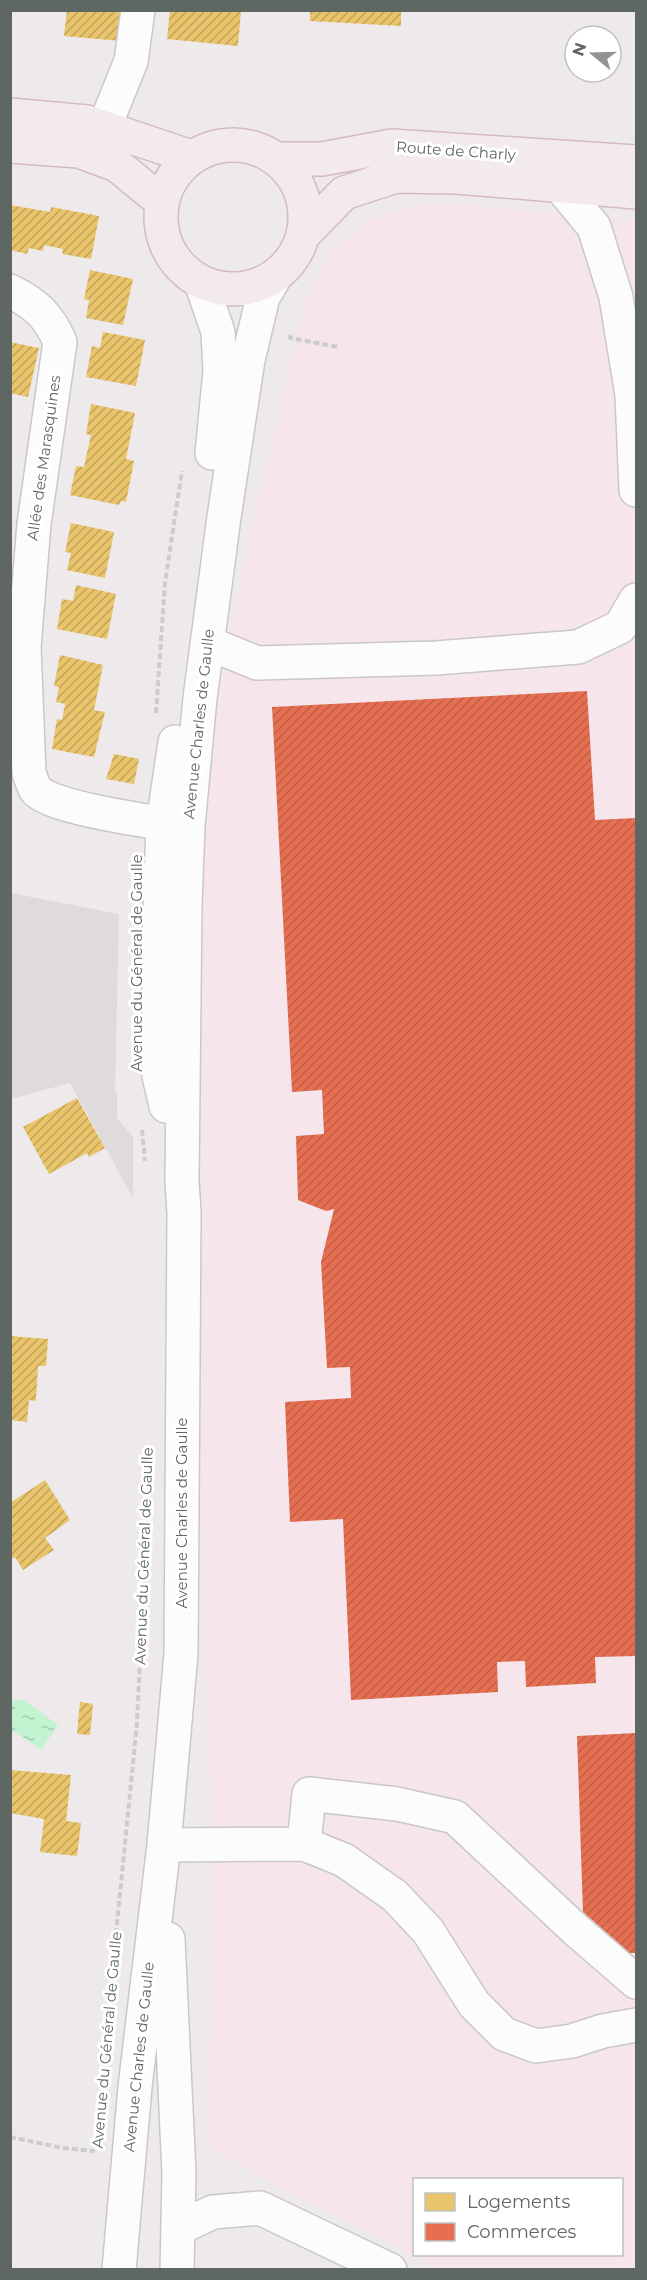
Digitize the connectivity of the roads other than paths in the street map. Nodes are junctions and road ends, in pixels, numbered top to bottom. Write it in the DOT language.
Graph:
graph roads {
  1 [pos="138,10"];
  2 [pos="10,115"];
  3 [pos="104,128"];
  4 [pos="10,146"];
  5 [pos="191,158"];
  6 [pos="277,159"];
  7 [pos="636,162"];
  8 [pos="560,186"];
  9 [pos="636,192"];
  10 [pos="162,202"];
  11 [pos="303,235"];
  12 [pos="276,275"];
  13 [pos="201,282"];
  14 [pos="10,291"];
  15 [pos="634,386"];
  16 [pos="636,490"];
  17 [pos="636,600"];
  18 [pos="208,643"];
  19 [pos="17,645"];
  20 [pos="176,825"];
  21 [pos="304,1844"];
  22 [pos="164,1845"];
  23 [pos="636,1982"];
  24 [pos="636,2025"];
  25 [pos="179,2228"];
  26 [pos="121,2263"];
  27 [pos="178,2268"];
  28 [pos="390,2270"];
  1 -- 3 [label="street"];
  2 -- 3 [label="main road"];
  3 -- 5 [label="main road"];
  4 -- 10 [label="main road"];
  5 -- 6 [label="main road"];
  5 -- 10 [label="main road"];
  6 -- 7 [label="main road, Route de Charly"];
  6 -- 11 [label="main road"];
  8 -- 9 [label="main road, Route de Charly"];
  8 -- 11 [label="main road, Route de Charly"];
  8 -- 15 [label="street"];
  10 -- 13 [label="main road"];
  11 -- 12 [label="main road"];
  12 -- 13 [label="main road"];
  12 -- 18 [label="street, Avenue Charles de Gaulle"];
  13 -- 20 [label="street, Avenue Charles de Gaulle"];
  14 -- 19 [label="street, Allée des Marasquines"];
  15 -- 16 [label="street"];
  17 -- 18 [label="street"];
  18 -- 20 [label="street, Avenue Charles de Gaulle"];
  19 -- 20 [label="street, Allée des Marasquines"];
  20 -- 22 [label="street, Avenue Charles de Gaulle"];
  21 -- 22 [label="street"];
  21 -- 23 [label="street"];
  21 -- 24 [label="street"];
  22 -- 25 [label="street, Avenue Charles de Gaulle"];
  22 -- 26 [label="street, Avenue Charles de Gaulle"];
  25 -- 27 [label="street, Avenue Charles de Gaulle"];
  25 -- 28 [label="street"];
}
